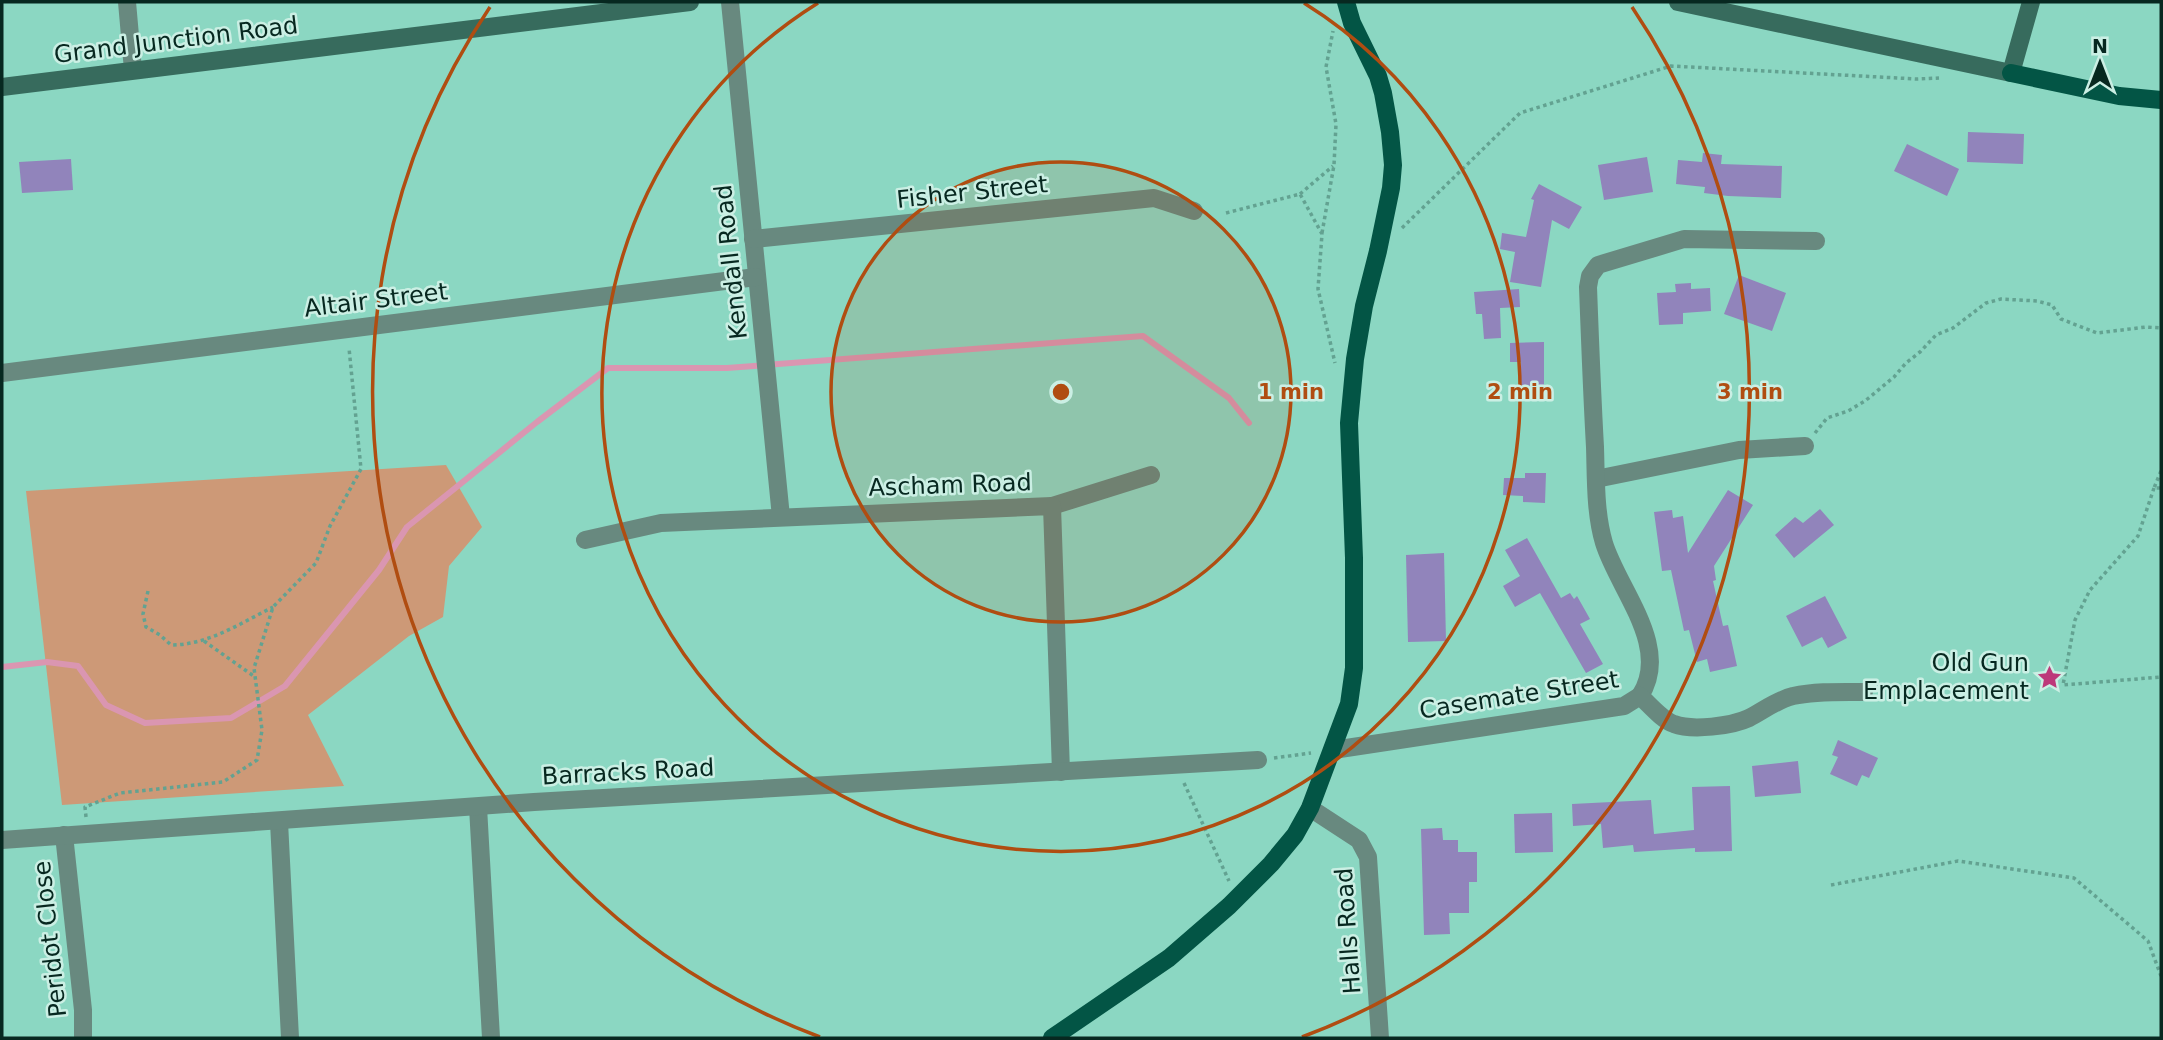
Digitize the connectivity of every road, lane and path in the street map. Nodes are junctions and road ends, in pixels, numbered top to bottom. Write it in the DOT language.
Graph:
graph roads {
  1 [pos="127,2"];
  2 [pos="690,2"];
  3 [pos="730,2"];
  4 [pos="1333,2"];
  5 [pos="1346,2"];
  6 [pos="1678,2"];
  7 [pos="2031,2"];
  8 [pos="635,5"];
  9 [pos="1352,23"];
  10 [pos="1333,31"];
  11 [pos="133,70"];
  12 [pos="2011,74"];
  13 [pos="1944,77"];
  14 [pos="2,87"];
  15 [pos="2161,100"];
  16 [pos="1334,165"];
  17 [pos="1300,194"];
  18 [pos="1194,211"];
  19 [pos="1226,213"];
  20 [pos="1322,234"];
  21 [pos="753,239"];
  22 [pos="1816,241"];
  23 [pos="1378,251"];
  24 [pos="756,277"];
  25 [pos="347,328"];
  26 [pos="2161,328"];
  27 [pos="1337,369"];
  28 [pos="2,373"];
  29 [pos="1805,446"];
  30 [pos="2161,471"];
  31 [pos="1151,475"];
  32 [pos="1596,479"];
  33 [pos="2154,488"];
  34 [pos="2161,488"];
  35 [pos="1052,506"];
  36 [pos="781,517"];
  37 [pos="585,540"];
  38 [pos="148,591"];
  39 [pos="274,607"];
  40 [pos="204,641"];
  41 [pos="255,677"];
  42 [pos="2161,677"];
  43 [pos="1864,692"];
  44 [pos="1640,696"];
  45 [pos="1333,750"];
  46 [pos="1258,760"];
  47 [pos="1176,765"];
  48 [pos="1061,772"];
  49 [pos="85,807"];
  50 [pos="478,807"];
  51 [pos="1310,808"];
  52 [pos="279,822"];
  53 [pos="64,835"];
  54 [pos="2,840"];
  55 [pos="1831,885"];
  56 [pos="1238,898"];
  57 [pos="2161,976"];
  58 [pos="83,1038"];
  59 [pos="290,1038"];
  60 [pos="491,1038"];
  61 [pos="1052,1038"];
  62 [pos="1380,1038"];
  1 -- 11 [label="street"];
  2 -- 8 [label="main road, Grand Junction Road"];
  3 -- 21 [label="street, Kendall Road"];
  4 -- 9 [label="main road"];
  5 -- 9 [label="main road"];
  6 -- 12 [label="main road"];
  7 -- 12 [label="main road"];
  8 -- 11 [label="main road, Grand Junction Road"];
  9 -- 23 [label="main road"];
  10 -- 16 [label="path"];
  11 -- 14 [label="main road, Grand Junction Road"];
  12 -- 15 [label="main road"];
  13 -- 23 [label="path"];
  16 -- 17 [label="path"];
  16 -- 20 [label="path"];
  17 -- 19 [label="path"];
  17 -- 20 [label="path"];
  18 -- 21 [label="street, Fisher Street"];
  20 -- 27 [label="path"];
  21 -- 24 [label="street, Kendall Road"];
  22 -- 32 [label="street"];
  23 -- 45 [label="main road"];
  24 -- 25 [label="street, Altair Street"];
  24 -- 36 [label="street, Kendall Road"];
  25 -- 28 [label="street, Altair Street"];
  25 -- 39 [label="path"];
  26 -- 29 [label="path"];
  29 -- 32 [label="street"];
  30 -- 33 [label="path"];
  31 -- 35 [label="street"];
  32 -- 44 [label="street"];
  33 -- 34 [label="path"];
  33 -- 42 [label="path"];
  35 -- 36 [label="street, Ascham Road"];
  35 -- 48 [label="street, Ascham Road"];
  36 -- 37 [label="street, Ascham Road"];
  38 -- 40 [label="path"];
  39 -- 40 [label="path"];
  39 -- 41 [label="path"];
  40 -- 41 [label="path"];
  41 -- 49 [label="path"];
  43 -- 44 [label="street, Casemate Street"];
  44 -- 45 [label="street, Casemate Street"];
  45 -- 46 [label="path"];
  45 -- 51 [label="main road"];
  46 -- 47 [label="street, Barracks Road"];
  47 -- 48 [label="street, Barracks Road"];
  47 -- 56 [label="path"];
  48 -- 50 [label="street, Barracks Road"];
  50 -- 52 [label="street, Barracks Road"];
  50 -- 60 [label="street"];
  51 -- 56 [label="main road"];
  51 -- 62 [label="street, Halls Road"];
  52 -- 53 [label="street, Barracks Road"];
  52 -- 59 [label="street"];
  53 -- 54 [label="street, Barracks Road"];
  53 -- 58 [label="street, Peridot Close"];
  55 -- 57 [label="path"];
  56 -- 61 [label="main road"];
}
